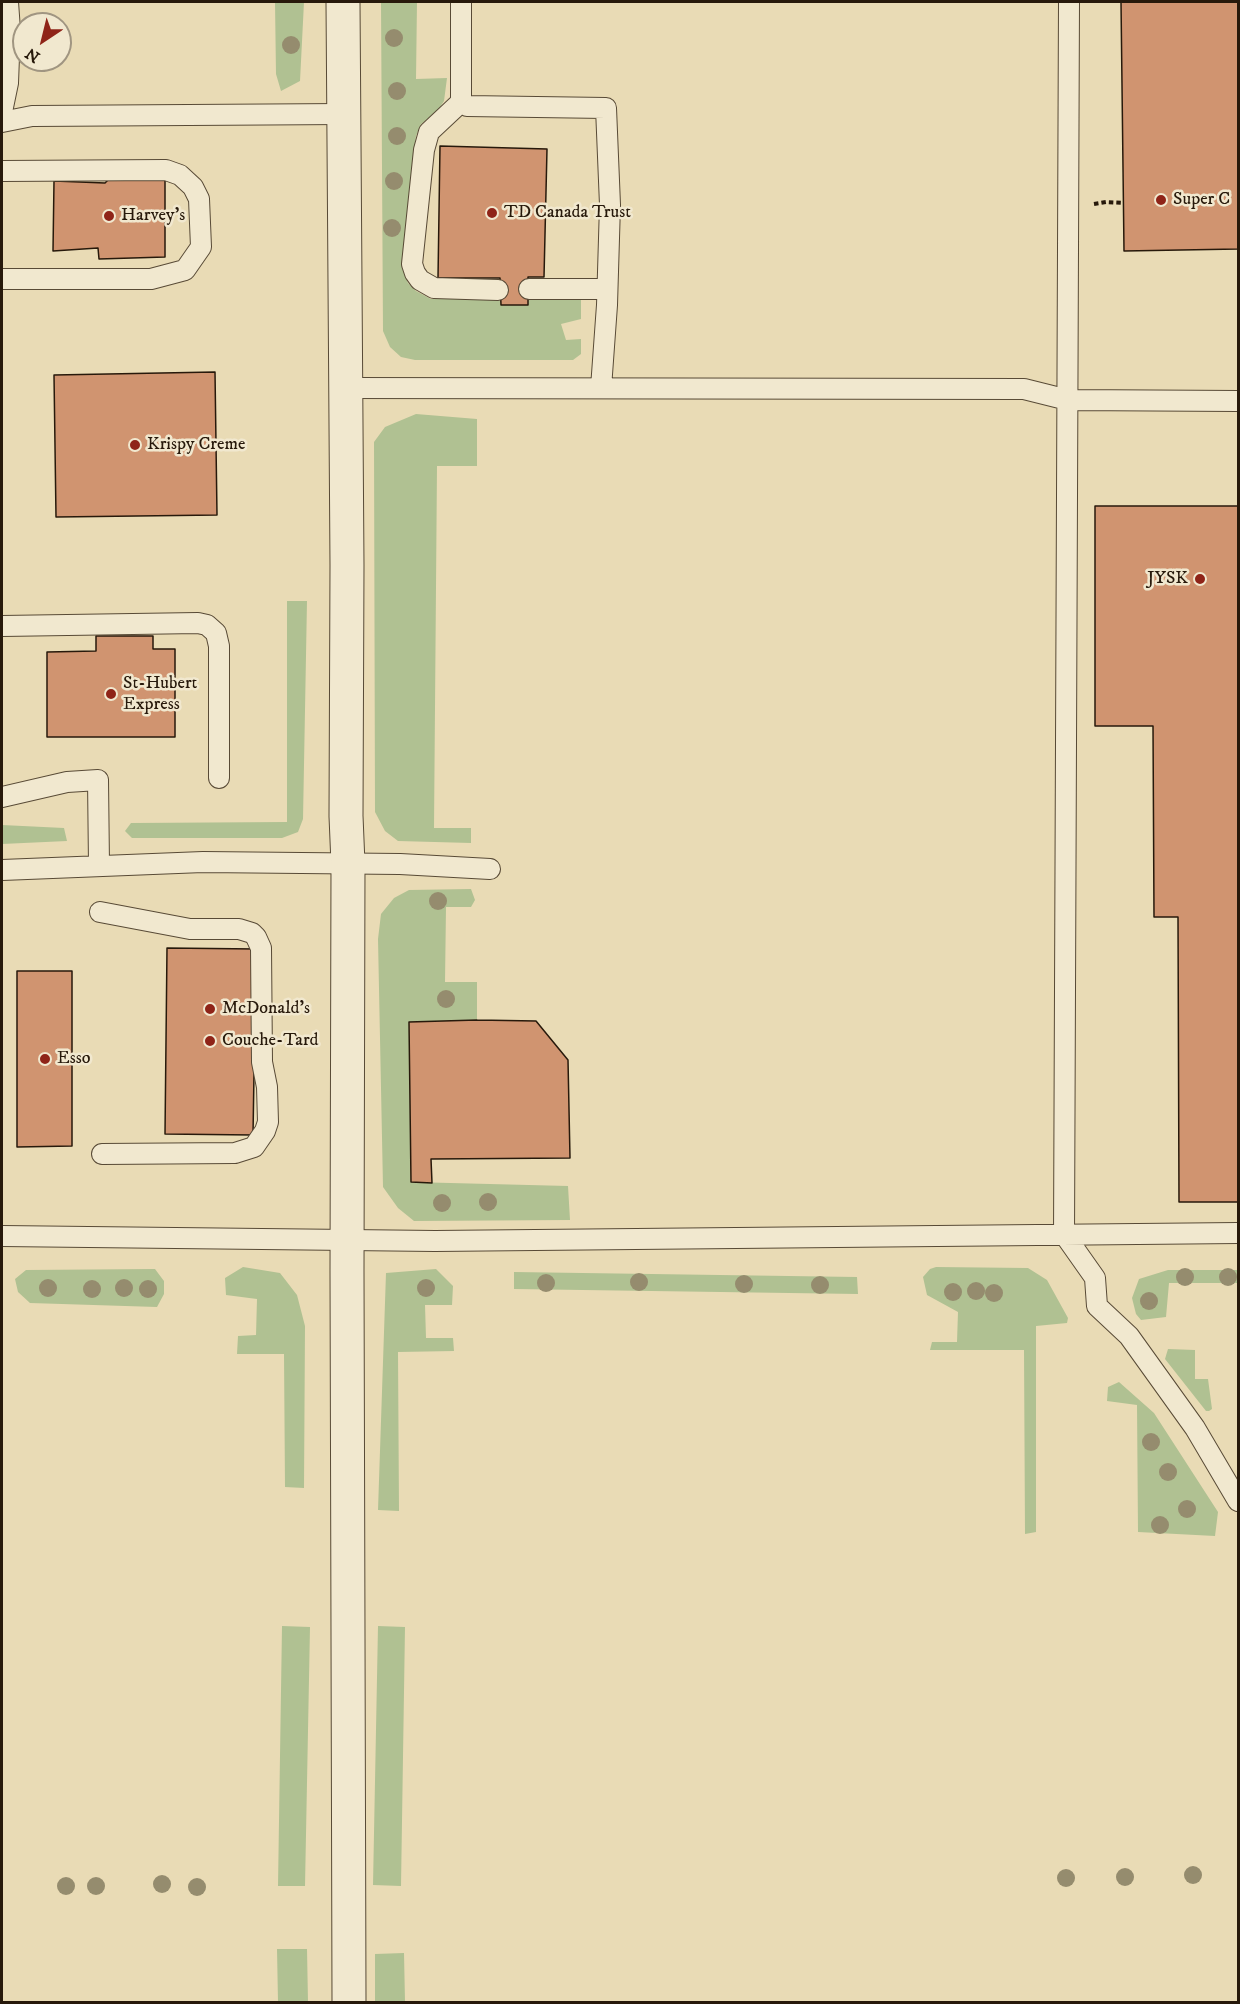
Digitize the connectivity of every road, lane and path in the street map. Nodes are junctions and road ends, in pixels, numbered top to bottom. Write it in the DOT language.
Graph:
graph roads {
  1 [pos="8,2"];
  2 [pos="343,2"];
  3 [pos="461,2"];
  4 [pos="1069,2"];
  5 [pos="461,102"];
  6 [pos="2,112"];
  7 [pos="344,114"];
  8 [pos="2,122"];
  9 [pos="2,171"];
  10 [pos="1106,202"];
  11 [pos="1123,203"];
  12 [pos="2,279"];
  13 [pos="529,289"];
  14 [pos="607,289"];
  15 [pos="498,290"];
  16 [pos="346,388"];
  17 [pos="601,388"];
  18 [pos="1068,400"];
  19 [pos="1239,401"];
  20 [pos="2,626"];
  21 [pos="219,778"];
  22 [pos="2,797"];
  23 [pos="348,864"];
  24 [pos="99,865"];
  25 [pos="490,869"];
  26 [pos="2,870"];
  27 [pos="100,912"];
  28 [pos="102,1154"];
  29 [pos="1239,1233"];
  30 [pos="1064,1234"];
  31 [pos="2,1236"];
  32 [pos="347,1240"];
  33 [pos="1239,1501"];
  34 [pos="349,2002"];
  1 -- 6 [label="lane"];
  2 -- 7 [label="street"];
  3 -- 5 [label="lane"];
  4 -- 18 [label="lane"];
  5 -- 14 [label="lane"];
  5 -- 15 [label="lane"];
  7 -- 8 [label="lane"];
  7 -- 16 [label="street"];
  9 -- 12 [label="lane"];
  10 -- 11 [label="path"];
  13 -- 14 [label="lane"];
  14 -- 17 [label="lane"];
  16 -- 17 [label="lane"];
  16 -- 23 [label="street"];
  17 -- 18 [label="lane"];
  18 -- 19 [label="lane"];
  18 -- 30 [label="lane"];
  20 -- 21 [label="lane"];
  22 -- 24 [label="lane"];
  23 -- 24 [label="lane"];
  23 -- 25 [label="lane"];
  23 -- 32 [label="street"];
  24 -- 26 [label="lane"];
  27 -- 28 [label="lane"];
  29 -- 30 [label="lane"];
  30 -- 32 [label="lane"];
  30 -- 33 [label="lane"];
  31 -- 32 [label="lane"];
  32 -- 34 [label="street"];
}
